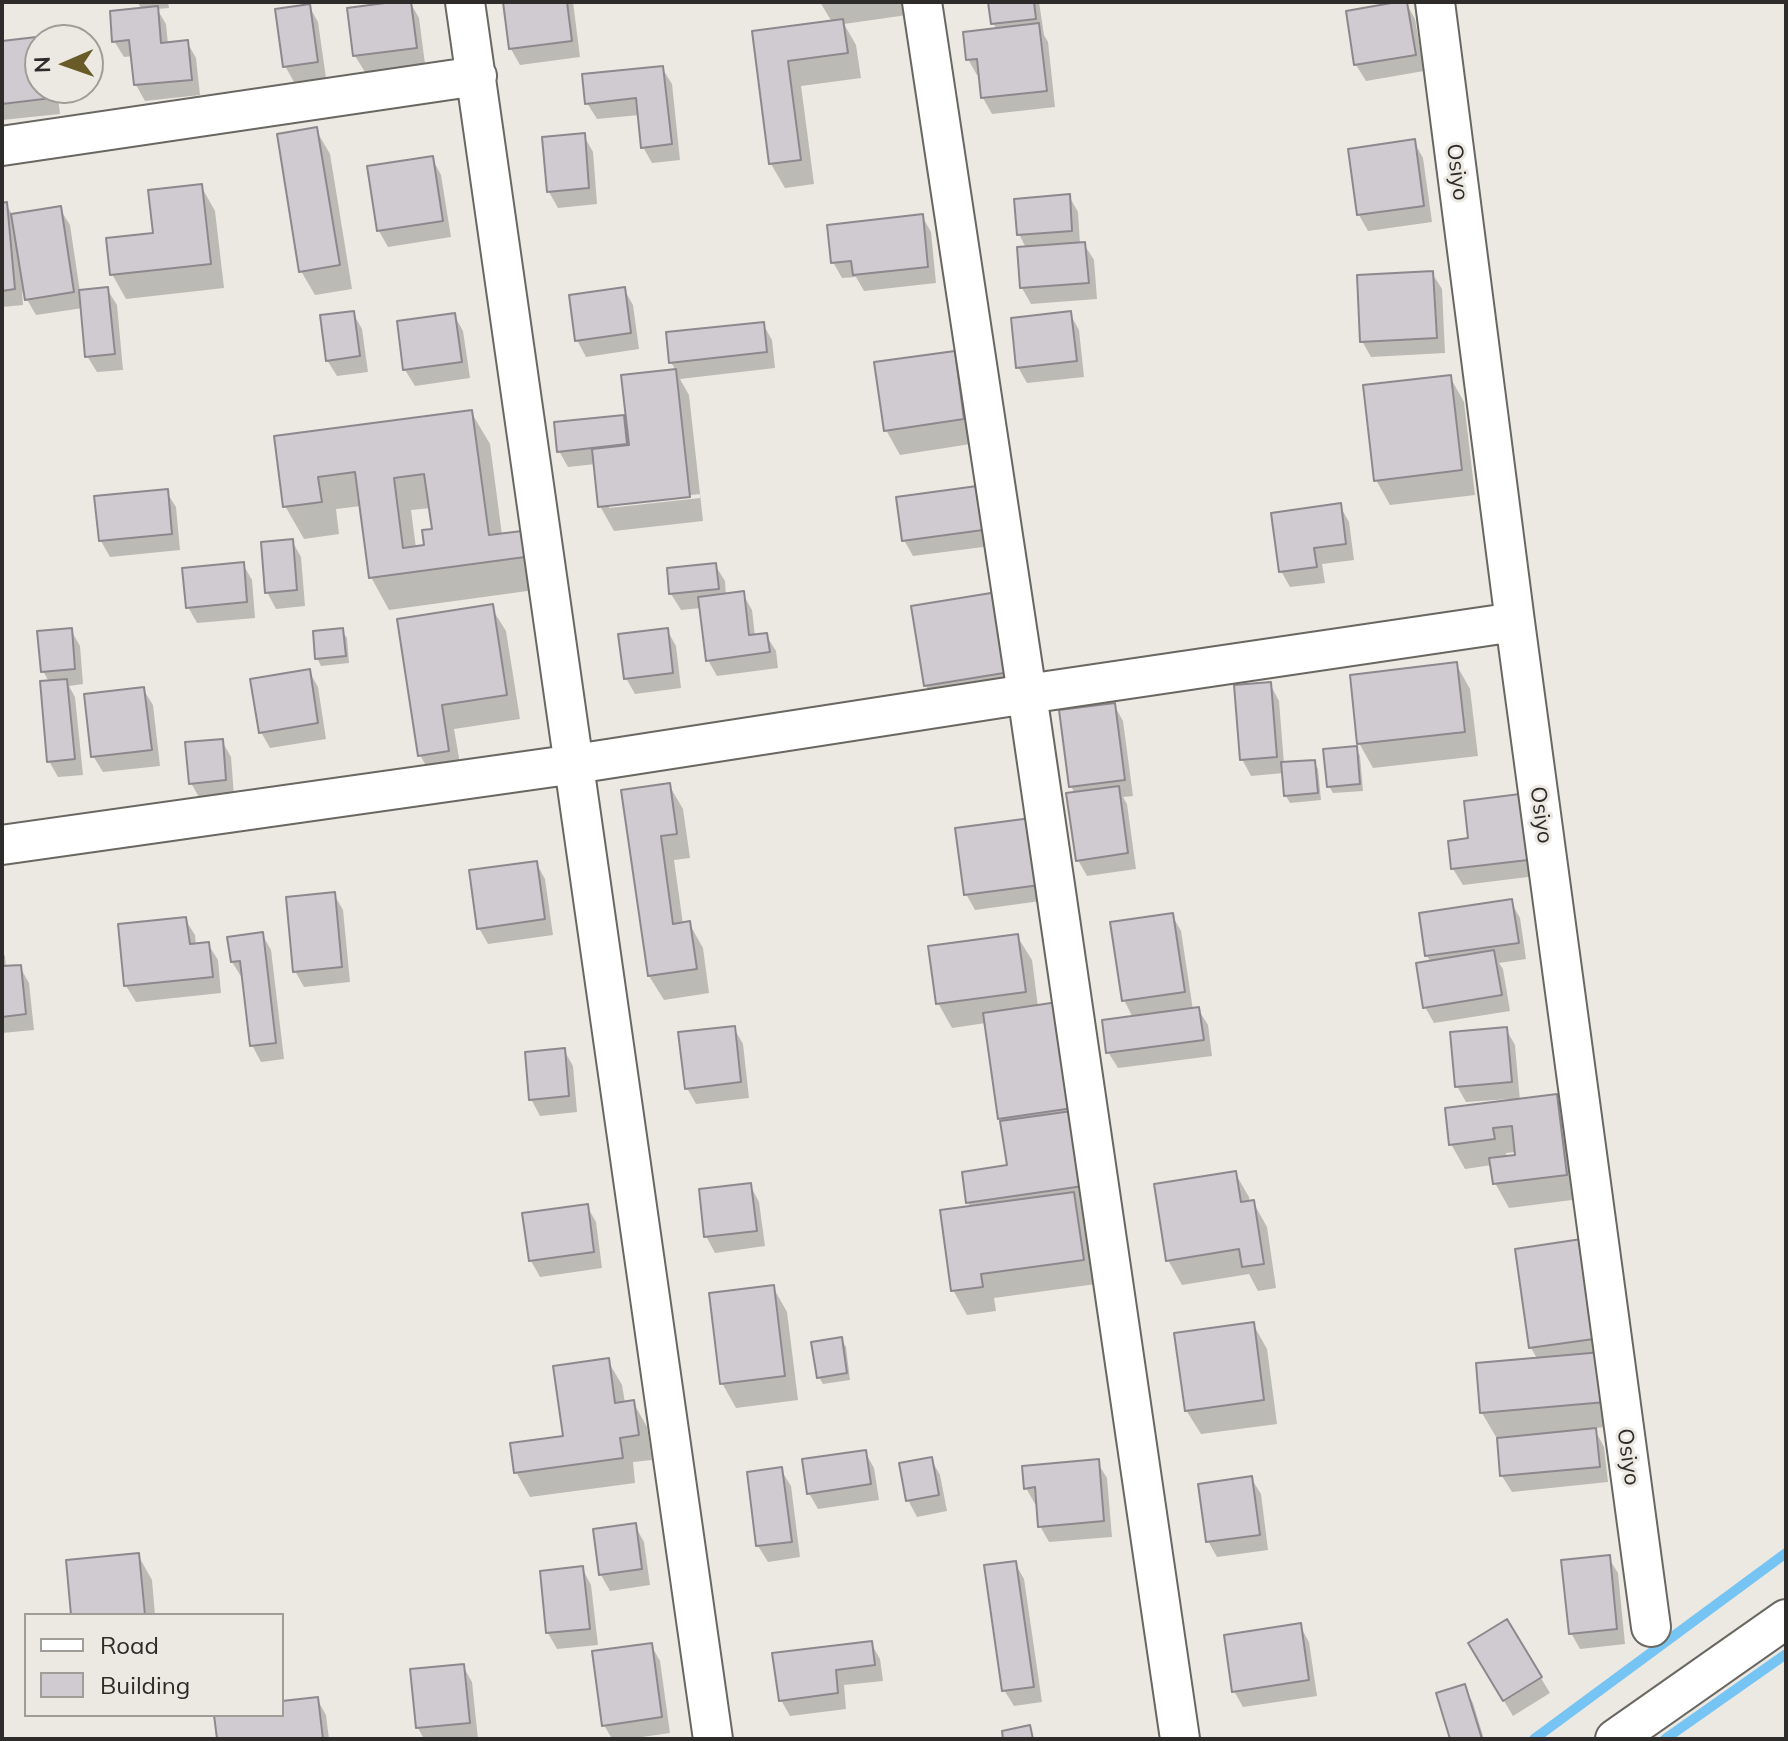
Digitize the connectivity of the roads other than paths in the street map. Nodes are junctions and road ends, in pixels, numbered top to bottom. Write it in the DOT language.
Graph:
graph roads {
  1 [pos="465,2"];
  2 [pos="922,2"];
  3 [pos="1435,2"];
  4 [pos="477,76"];
  5 [pos="2,146"];
  6 [pos="1515,622"];
  7 [pos="1027,694"];
  8 [pos="575,764"];
  9 [pos="2,845"];
  10 [pos="1786,1619"];
  11 [pos="1651,1627"];
  12 [pos="713,1739"];
  13 [pos="1180,1739"];
  14 [pos="1615,1739"];
  1 -- 4 [label="street"];
  2 -- 7 [label="street"];
  3 -- 6 [label="street, Osiyo"];
  4 -- 5 [label="street"];
  4 -- 8 [label="street"];
  6 -- 7 [label="street"];
  6 -- 11 [label="street, Osiyo"];
  7 -- 8 [label="street"];
  7 -- 13 [label="street"];
  8 -- 9 [label="street"];
  8 -- 12 [label="street"];
  10 -- 14 [label="street"];
}
